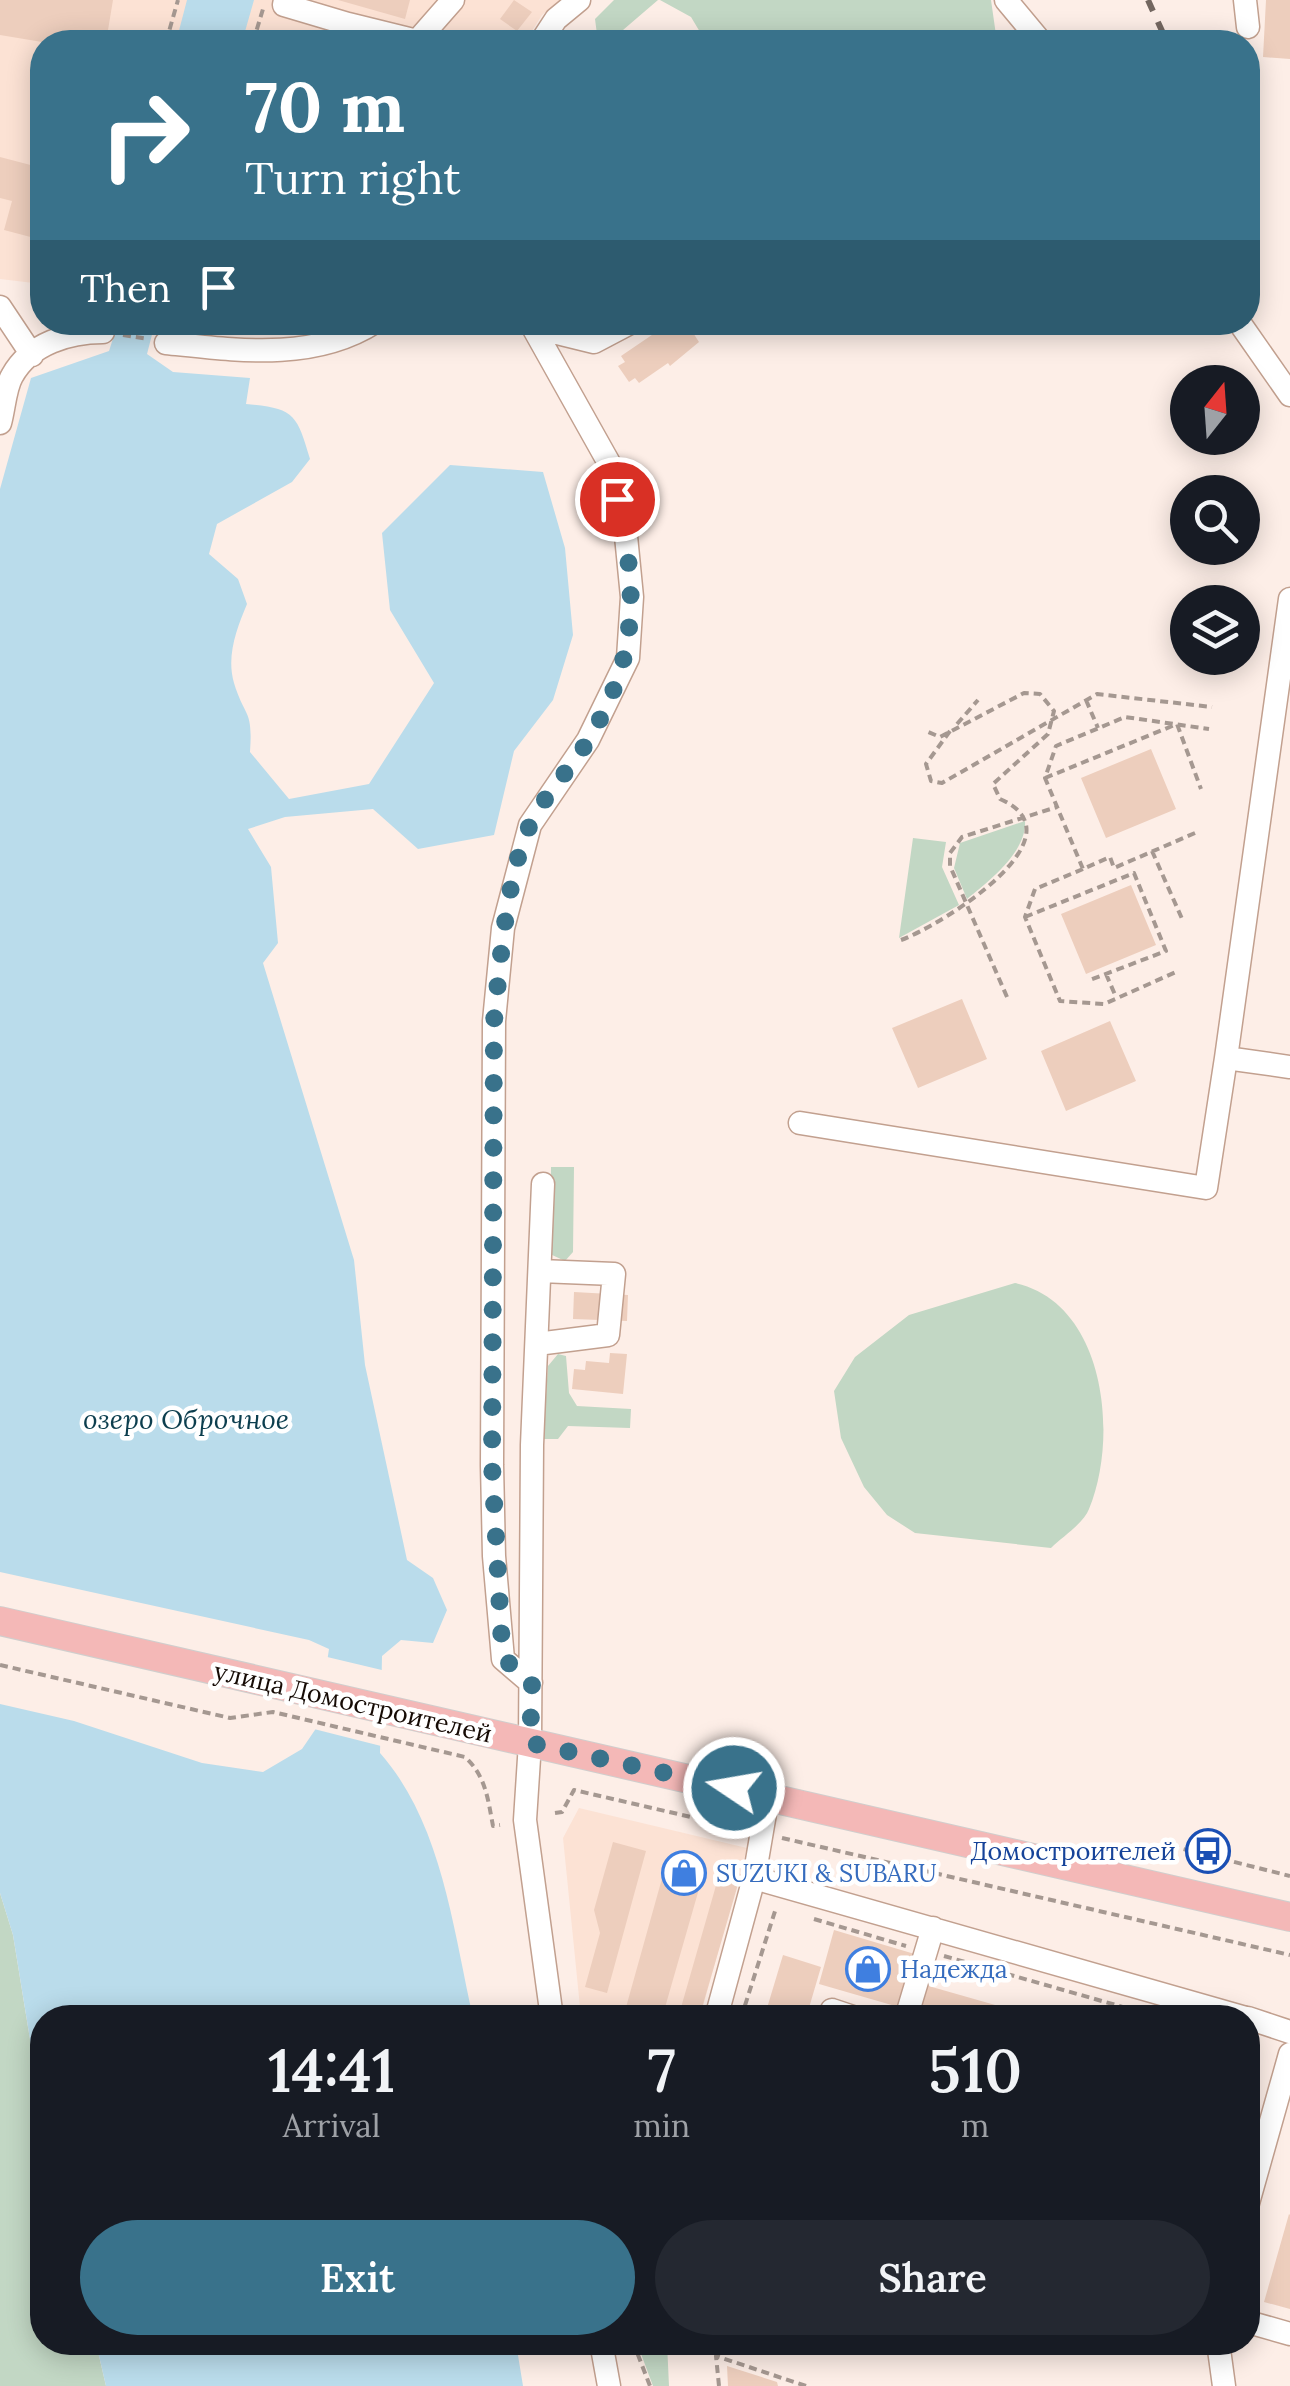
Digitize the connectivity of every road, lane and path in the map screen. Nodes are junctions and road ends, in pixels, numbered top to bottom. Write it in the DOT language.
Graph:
graph roads {
  1 [pos="178,0"];
  2 [pos="265,0"];
  3 [pos="285,0"];
  4 [pos="453,0"];
  5 [pos="579,0"];
  6 [pos="1006,0"];
  7 [pos="1245,0"];
  8 [pos="549,10"];
  9 [pos="1248,26"];
  10 [pos="169,30"];
  11 [pos="256,30"];
  12 [pos="339,30"];
  13 [pos="427,30"];
  14 [pos="1031,30"];
  15 [pos="0,308"];
  16 [pos="87,335"];
  17 [pos="119,335"];
  18 [pos="342,335"];
  19 [pos="537,335"];
  20 [pos="568,335"];
  21 [pos="607,335"];
  22 [pos="1248,335"];
  23 [pos="162,342"];
  24 [pos="32,355"];
  25 [pos="1290,395"];
  26 [pos="0,423"];
  27 [pos="1290,599"];
  28 [pos="978,700"];
  29 [pos="1086,700"];
  30 [pos="1212,707"];
  31 [pos="1054,718"];
  32 [pos="1177,724"];
  33 [pos="954,727"];
  34 [pos="1098,728"];
  35 [pos="1209,729"];
  36 [pos="926,731"];
  37 [pos="1044,778"];
  38 [pos="1201,789"];
  39 [pos="1057,807"];
  40 [pos="1026,816"];
  41 [pos="1195,833"];
  42 [pos="1152,851"];
  43 [pos="1083,868"];
  44 [pos="966,904"];
  45 [pos="1025,917"];
  46 [pos="1183,921"];
  47 [pos="901,940"];
  48 [pos="1176,972"];
  49 [pos="1106,974"];
  50 [pos="1090,980"];
  51 [pos="1007,997"];
  52 [pos="1117,998"];
  53 [pos="1226,1058"];
  54 [pos="1290,1067"];
  55 [pos="800,1123"];
  56 [pos="543,1184"];
  57 [pos="540,1272"];
  58 [pos="537,1344"];
  59 [pos="0,1621"];
  60 [pos="0,1664"];
  61 [pos="532,1683"];
  62 [pos="274,1698"];
  63 [pos="530,1743"];
  64 [pos="768,1796"];
  65 [pos="555,1814"];
  66 [pos="500,1825"];
  67 [pos="764,1834"];
  68 [pos="1171,1846"];
  69 [pos="1290,1876"];
  70 [pos="754,1878"];
  71 [pos="1290,1917"];
  72 [pos="934,1928"];
  73 [pos="1290,1955"];
  74 [pos="550,2005"];
  75 [pos="720,2005"];
  76 [pos="910,2005"];
  77 [pos="1202,2005"];
  78 [pos="1260,2022"];
  79 [pos="1290,2032"];
  80 [pos="1290,2054"];
  81 [pos="1260,2126"];
  82 [pos="1260,2325"];
  83 [pos="1290,2334"];
  84 [pos="603,2355"];
  85 [pos="638,2355"];
  86 [pos="1219,2355"];
  87 [pos="1222,2385"];
  88 [pos="608,2386"];
  89 [pos="650,2386"];
  90 [pos="719,2386"];
  91 [pos="806,2386"];
  1 -- 10 [label="path"];
  2 -- 11 [label="path"];
  3 -- 12 [label="street"];
  4 -- 13 [label="street"];
  5 -- 8 [label="street"];
  6 -- 14 [label="street"];
  7 -- 9 [label="street"];
  15 -- 24 [label="street"];
  16 -- 24 [label="street"];
  17 -- 23 [label="path"];
  18 -- 23 [label="street"];
  19 -- 61 [label="street"];
  20 -- 21 [label="street"];
  22 -- 25 [label="street"];
  24 -- 26 [label="street"];
  27 -- 53 [label="street"];
  28 -- 33 [label="path"];
  29 -- 30 [label="path"];
  29 -- 31 [label="path"];
  29 -- 34 [label="path"];
  31 -- 33 [label="path"];
  31 -- 33 [label="path"];
  31 -- 40 [label="path"];
  32 -- 34 [label="path"];
  32 -- 35 [label="path"];
  32 -- 37 [label="path"];
  32 -- 38 [label="path"];
  33 -- 36 [label="path"];
  34 -- 37 [label="path"];
  37 -- 39 [label="path"];
  39 -- 40 [label="path"];
  39 -- 43 [label="path"];
  40 -- 44 [label="path"];
  40 -- 44 [label="path"];
  41 -- 42 [label="path"];
  42 -- 43 [label="path"];
  42 -- 46 [label="path"];
  43 -- 45 [label="path"];
  44 -- 47 [label="path"];
  44 -- 51 [label="path"];
  45 -- 49 [label="path"];
  45 -- 52 [label="path"];
  48 -- 52 [label="path"];
  49 -- 50 [label="path"];
  49 -- 52 [label="path"];
  53 -- 54 [label="street"];
  53 -- 55 [label="street"];
  56 -- 57 [label="street"];
  57 -- 58 [label="street"];
  57 -- 58 [label="street"];
  58 -- 61 [label="street"];
  59 -- 62 [label="main road, улица Домостроителей"];
  60 -- 62 [label="path"];
  61 -- 63 [label="street"];
  62 -- 63 [label="main road, улица Домостроителей"];
  62 -- 66 [label="path"];
  63 -- 64 [label="main road, улица Домостроителей"];
  63 -- 74 [label="street"];
  64 -- 67 [label="street"];
  64 -- 71 [label="main road, улица Домостроителей"];
  65 -- 67 [label="path"];
  67 -- 70 [label="street"];
  67 -- 73 [label="path"];
  68 -- 69 [label="path"];
  70 -- 72 [label="street"];
  70 -- 75 [label="street"];
  72 -- 76 [label="street"];
  72 -- 77 [label="street"];
  78 -- 79 [label="street"];
  80 -- 81 [label="street"];
  82 -- 83 [label="street"];
  84 -- 88 [label="street"];
  85 -- 89 [label="path"];
  86 -- 87 [label="street"];
  90 -- 91 [label="path"];
}
